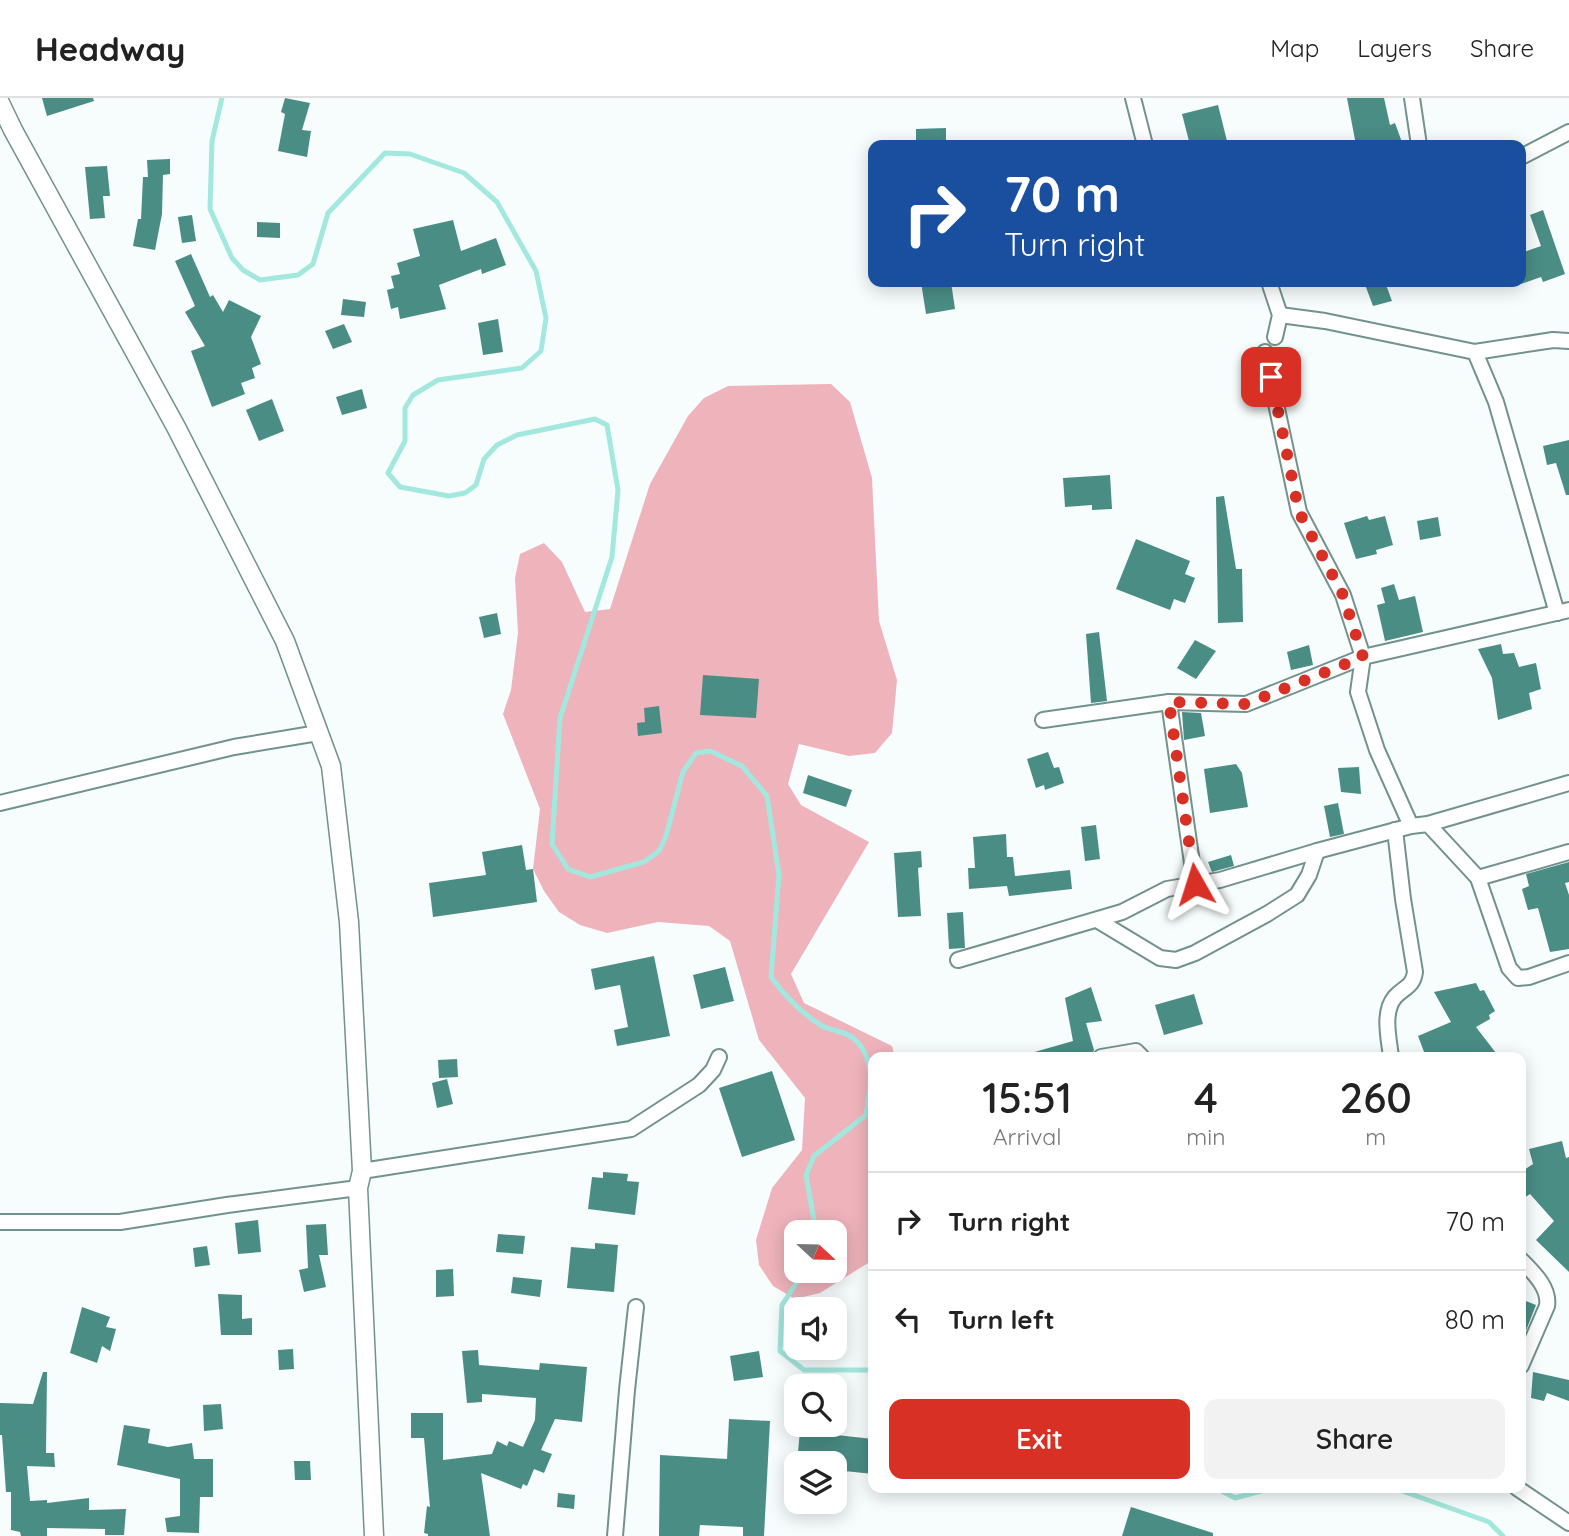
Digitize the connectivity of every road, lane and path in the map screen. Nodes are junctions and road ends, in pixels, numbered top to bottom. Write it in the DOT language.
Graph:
graph roads {
  1 [pos="1133,98"];
  2 [pos="1412,98"];
  3 [pos="0,103"];
  4 [pos="1569,132"];
  5 [pos="1144,140"];
  6 [pos="1418,140"];
  7 [pos="1526,154"];
  8 [pos="1271,287"];
  9 [pos="1280,315"];
  10 [pos="1275,337"];
  11 [pos="1569,341"];
  12 [pos="1265,352"];
  13 [pos="1475,352"];
  14 [pos="1563,611"];
  15 [pos="1363,657"];
  16 [pos="1169,702"];
  17 [pos="1043,720"];
  18 [pos="318,733"];
  19 [pos="1569,783"];
  20 [pos="0,803"];
  21 [pos="1428,824"];
  22 [pos="1411,826"];
  23 [pos="1395,830"];
  24 [pos="1317,851"];
  25 [pos="1569,852"];
  26 [pos="1478,878"];
  27 [pos="1195,884"];
  28 [pos="1097,920"];
  29 [pos="958,960"];
  30 [pos="1569,963"];
  31 [pos="1391,1052"];
  32 [pos="719,1058"];
  33 [pos="360,1180"];
  34 [pos="0,1222"];
  35 [pos="1526,1266"];
  36 [pos="636,1307"];
  37 [pos="1526,1354"];
  38 [pos="1524,1493"];
  39 [pos="1569,1523"];
  40 [pos="374,1536"];
  41 [pos="615,1536"];
  1 -- 5 [label="street"];
  2 -- 6 [label="street"];
  3 -- 18 [label="street"];
  4 -- 7 [label="street"];
  8 -- 9 [label="street"];
  9 -- 10 [label="street"];
  9 -- 13 [label="street"];
  11 -- 13 [label="street"];
  12 -- 15 [label="street"];
  13 -- 14 [label="street"];
  14 -- 15 [label="street"];
  15 -- 16 [label="street"];
  15 -- 22 [label="street"];
  16 -- 17 [label="street"];
  16 -- 27 [label="street"];
  18 -- 20 [label="street"];
  18 -- 33 [label="street"];
  19 -- 21 [label="street"];
  21 -- 22 [label="street"];
  21 -- 26 [label="street"];
  22 -- 23 [label="street"];
  23 -- 24 [label="street"];
  23 -- 31 [label="street"];
  24 -- 27 [label="street"];
  24 -- 28 [label="street"];
  25 -- 26 [label="street"];
  26 -- 30 [label="street"];
  27 -- 28 [label="street"];
  28 -- 29 [label="street"];
  32 -- 33 [label="street"];
  33 -- 34 [label="street"];
  33 -- 40 [label="street"];
  35 -- 37 [label="street"];
  36 -- 41 [label="street"];
  38 -- 39 [label="street"];
}
